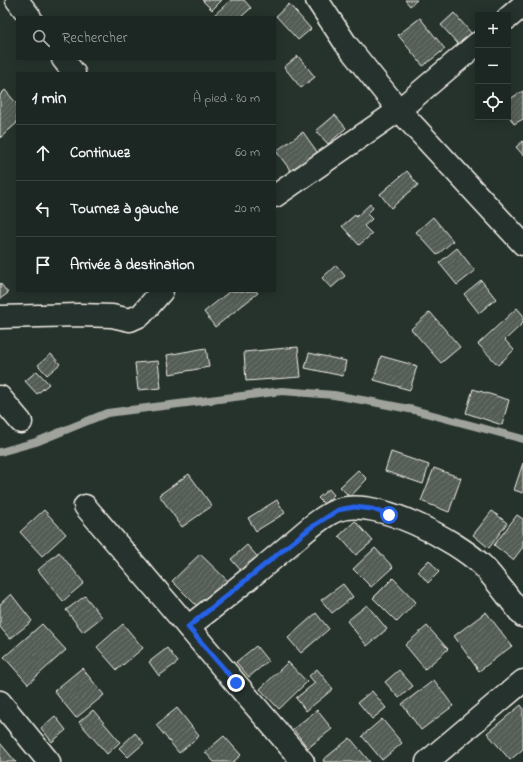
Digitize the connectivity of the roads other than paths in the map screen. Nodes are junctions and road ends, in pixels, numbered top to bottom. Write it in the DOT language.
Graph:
graph roads {
  1 [pos="17,0"];
  2 [pos="318,0"];
  3 [pos="523,5"];
  4 [pos="511,15"];
  5 [pos="29,16"];
  6 [pos="475,46"];
  7 [pos="64,60"];
  8 [pos="73,72"];
  9 [pos="399,110"];
  10 [pos="276,195"];
  11 [pos="523,244"];
  12 [pos="161,292"];
  13 [pos="0,317"];
  14 [pos="0,397"];
  15 [pos="21,422"];
  16 [pos="85,506"];
  17 [pos="523,616"];
  18 [pos="188,627"];
  19 [pos="523,681"];
  20 [pos="0,702"];
  21 [pos="49,762"];
  22 [pos="303,762"];
  23 [pos="427,762"];
  1 -- 5 [label="street"];
  2 -- 9 [label="street"];
  3 -- 4 [label="street"];
  6 -- 9 [label="street"];
  7 -- 8 [label="street"];
  9 -- 10 [label="street"];
  9 -- 11 [label="street"];
  12 -- 13 [label="street"];
  14 -- 15 [label="street"];
  16 -- 18 [label="street"];
  17 -- 18 [label="street"];
  18 -- 22 [label="street"];
  19 -- 23 [label="street"];
  20 -- 21 [label="street"];
}
